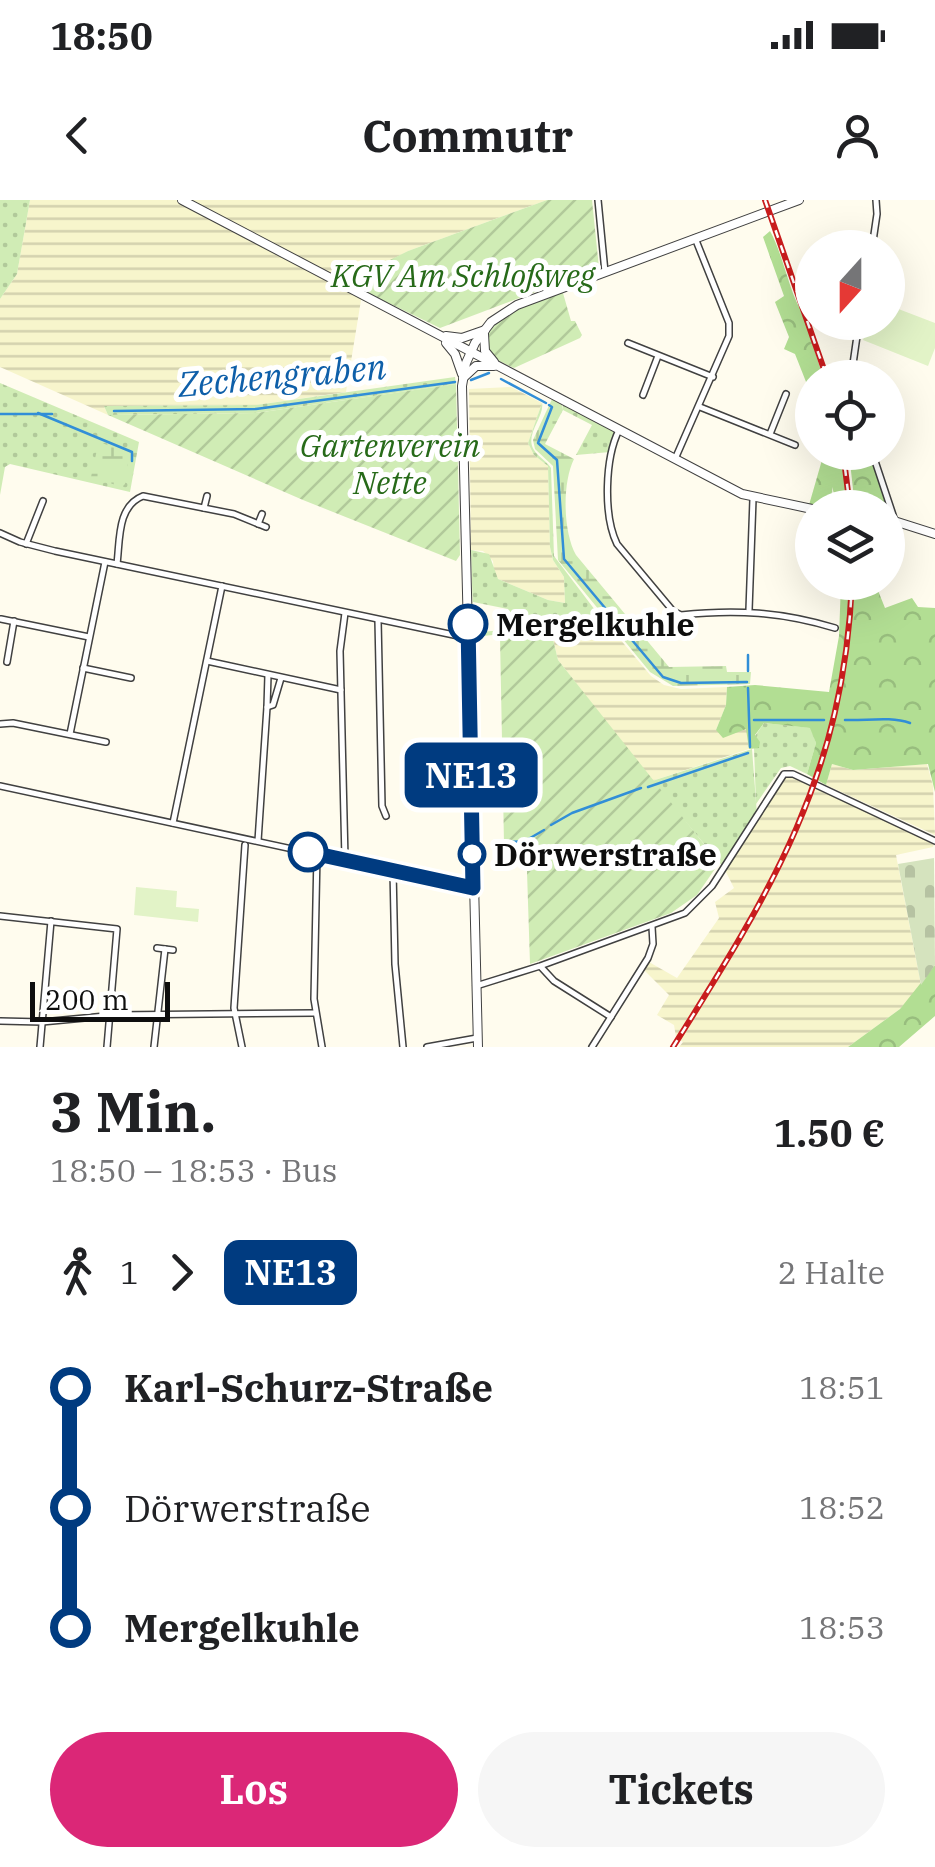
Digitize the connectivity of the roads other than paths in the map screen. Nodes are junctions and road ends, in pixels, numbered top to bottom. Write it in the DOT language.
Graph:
graph roads {
  1 [pos="182,200"];
  2 [pos="598,200"];
  3 [pos="799,200"];
  4 [pos="876,200"];
  5 [pos="875,230"];
  6 [pos="696,238"];
  7 [pos="605,272"];
  8 [pos="485,330"];
  9 [pos="437,334"];
  10 [pos="628,342"];
  11 [pos="470,352"];
  12 [pos="659,355"];
  13 [pos="499,366"];
  14 [pos="463,378"];
  15 [pos="713,378"];
  16 [pos="786,394"];
  17 [pos="642,395"];
  18 [pos="700,406"];
  19 [pos="619,430"];
  20 [pos="770,434"];
  21 [pos="795,445"];
  22 [pos="675,459"];
  23 [pos="207,496"];
  24 [pos="753,498"];
  25 [pos="42,502"];
  26 [pos="795,506"];
  27 [pos="204,508"];
  28 [pos="262,514"];
  29 [pos="258,524"];
  30 [pos="905,524"];
  31 [pos="266,527"];
  32 [pos="0,532"];
  33 [pos="935,534"];
  34 [pos="26,544"];
  35 [pos="105,562"];
  36 [pos="116,564"];
  37 [pos="222,586"];
  38 [pos="749,610"];
  39 [pos="827,612"];
  40 [pos="345,613"];
  41 [pos="1,618"];
  42 [pos="378,620"];
  43 [pos="14,621"];
  44 [pos="824,624"];
  45 [pos="835,628"];
  46 [pos="89,636"];
  47 [pos="468,638"];
  48 [pos="207,661"];
  49 [pos="7,662"];
  50 [pos="83,668"];
  51 [pos="268,675"];
  52 [pos="131,678"];
  53 [pos="281,678"];
  54 [pos="340,690"];
  55 [pos="267,706"];
  56 [pos="0,724"];
  57 [pos="70,734"];
  58 [pos="106,742"];
  59 [pos="0,786"];
  60 [pos="386,816"];
  61 [pos="173,823"];
  62 [pos="258,841"];
  63 [pos="935,841"];
  64 [pos="246,845"];
  65 [pos="317,854"];
  66 [pos="345,860"];
  67 [pos="393,870"];
  68 [pos="473,888"];
  69 [pos="0,916"];
  70 [pos="51,921"];
  71 [pos="652,927"];
  72 [pos="156,948"];
  73 [pos="540,966"];
  74 [pos="476,986"];
  75 [pos="314,1013"];
  76 [pos="235,1014"];
  77 [pos="110,1015"];
  78 [pos="158,1015"];
  79 [pos="611,1017"];
  80 [pos="0,1022"];
  81 [pos="42,1022"];
  82 [pos="477,1042"];
  83 [pos="40,1047"];
  84 [pos="107,1047"];
  85 [pos="154,1047"];
  86 [pos="242,1047"];
  87 [pos="322,1047"];
  88 [pos="403,1047"];
  89 [pos="428,1047"];
  90 [pos="592,1047"];
  1 -- 9 [label="street"];
  2 -- 7 [label="street"];
  3 -- 6 [label="street"];
  4 -- 5 [label="street"];
  6 -- 7 [label="street"];
  6 -- 15 [label="street"];
  7 -- 8 [label="street"];
  8 -- 9 [label="street"];
  8 -- 11 [label="street"];
  8 -- 13 [label="street"];
  9 -- 11 [label="street"];
  9 -- 14 [label="street"];
  10 -- 12 [label="street"];
  11 -- 13 [label="street"];
  11 -- 14 [label="street"];
  12 -- 15 [label="street"];
  12 -- 17 [label="street"];
  13 -- 14 [label="street"];
  13 -- 19 [label="street"];
  14 -- 47 [label="street"];
  15 -- 18 [label="street"];
  16 -- 20 [label="street"];
  18 -- 20 [label="street"];
  18 -- 22 [label="street"];
  19 -- 22 [label="street"];
  19 -- 38 [label="street"];
  20 -- 21 [label="street"];
  22 -- 24 [label="street"];
  23 -- 27 [label="street"];
  24 -- 26 [label="street"];
  24 -- 38 [label="street"];
  25 -- 34 [label="street"];
  27 -- 29 [label="street"];
  27 -- 36 [label="street"];
  28 -- 29 [label="street"];
  29 -- 31 [label="street"];
  30 -- 33 [label="street"];
  32 -- 34 [label="street"];
  34 -- 35 [label="street"];
  35 -- 36 [label="street"];
  35 -- 46 [label="street"];
  36 -- 37 [label="street"];
  37 -- 40 [label="street"];
  37 -- 48 [label="street"];
  38 -- 44 [label="street"];
  39 -- 44 [label="street"];
  40 -- 42 [label="street"];
  40 -- 54 [label="street"];
  41 -- 43 [label="street"];
  42 -- 47 [label="street"];
  42 -- 60 [label="street"];
  43 -- 46 [label="street"];
  43 -- 49 [label="street"];
  44 -- 45 [label="street"];
  46 -- 50 [label="street"];
  47 -- 68 [label="street"];
  48 -- 51 [label="street"];
  48 -- 61 [label="street"];
  50 -- 52 [label="street"];
  50 -- 57 [label="street"];
  51 -- 53 [label="street"];
  51 -- 55 [label="street"];
  53 -- 54 [label="street"];
  53 -- 55 [label="street"];
  54 -- 66 [label="street"];
  55 -- 62 [label="street"];
  56 -- 57 [label="street"];
  57 -- 58 [label="street"];
  59 -- 61 [label="street"];
  61 -- 62 [label="street"];
  62 -- 65 [label="street"];
  63 -- 71 [label="street"];
  64 -- 76 [label="street"];
  65 -- 66 [label="street"];
  65 -- 75 [label="street"];
  66 -- 67 [label="street"];
  67 -- 68 [label="street"];
  67 -- 88 [label="street"];
  68 -- 74 [label="street"];
  69 -- 70 [label="street"];
  70 -- 77 [label="street"];
  70 -- 81 [label="street"];
  71 -- 73 [label="street"];
  71 -- 79 [label="street"];
  72 -- 78 [label="street"];
  73 -- 74 [label="street"];
  73 -- 79 [label="street"];
  74 -- 82 [label="street"];
  75 -- 76 [label="street"];
  75 -- 87 [label="street"];
  76 -- 78 [label="street"];
  76 -- 86 [label="street"];
  77 -- 78 [label="street"];
  77 -- 81 [label="street"];
  77 -- 84 [label="street"];
  78 -- 85 [label="street"];
  79 -- 90 [label="street"];
  80 -- 81 [label="street"];
  81 -- 83 [label="street"];
  82 -- 89 [label="street"];
}
